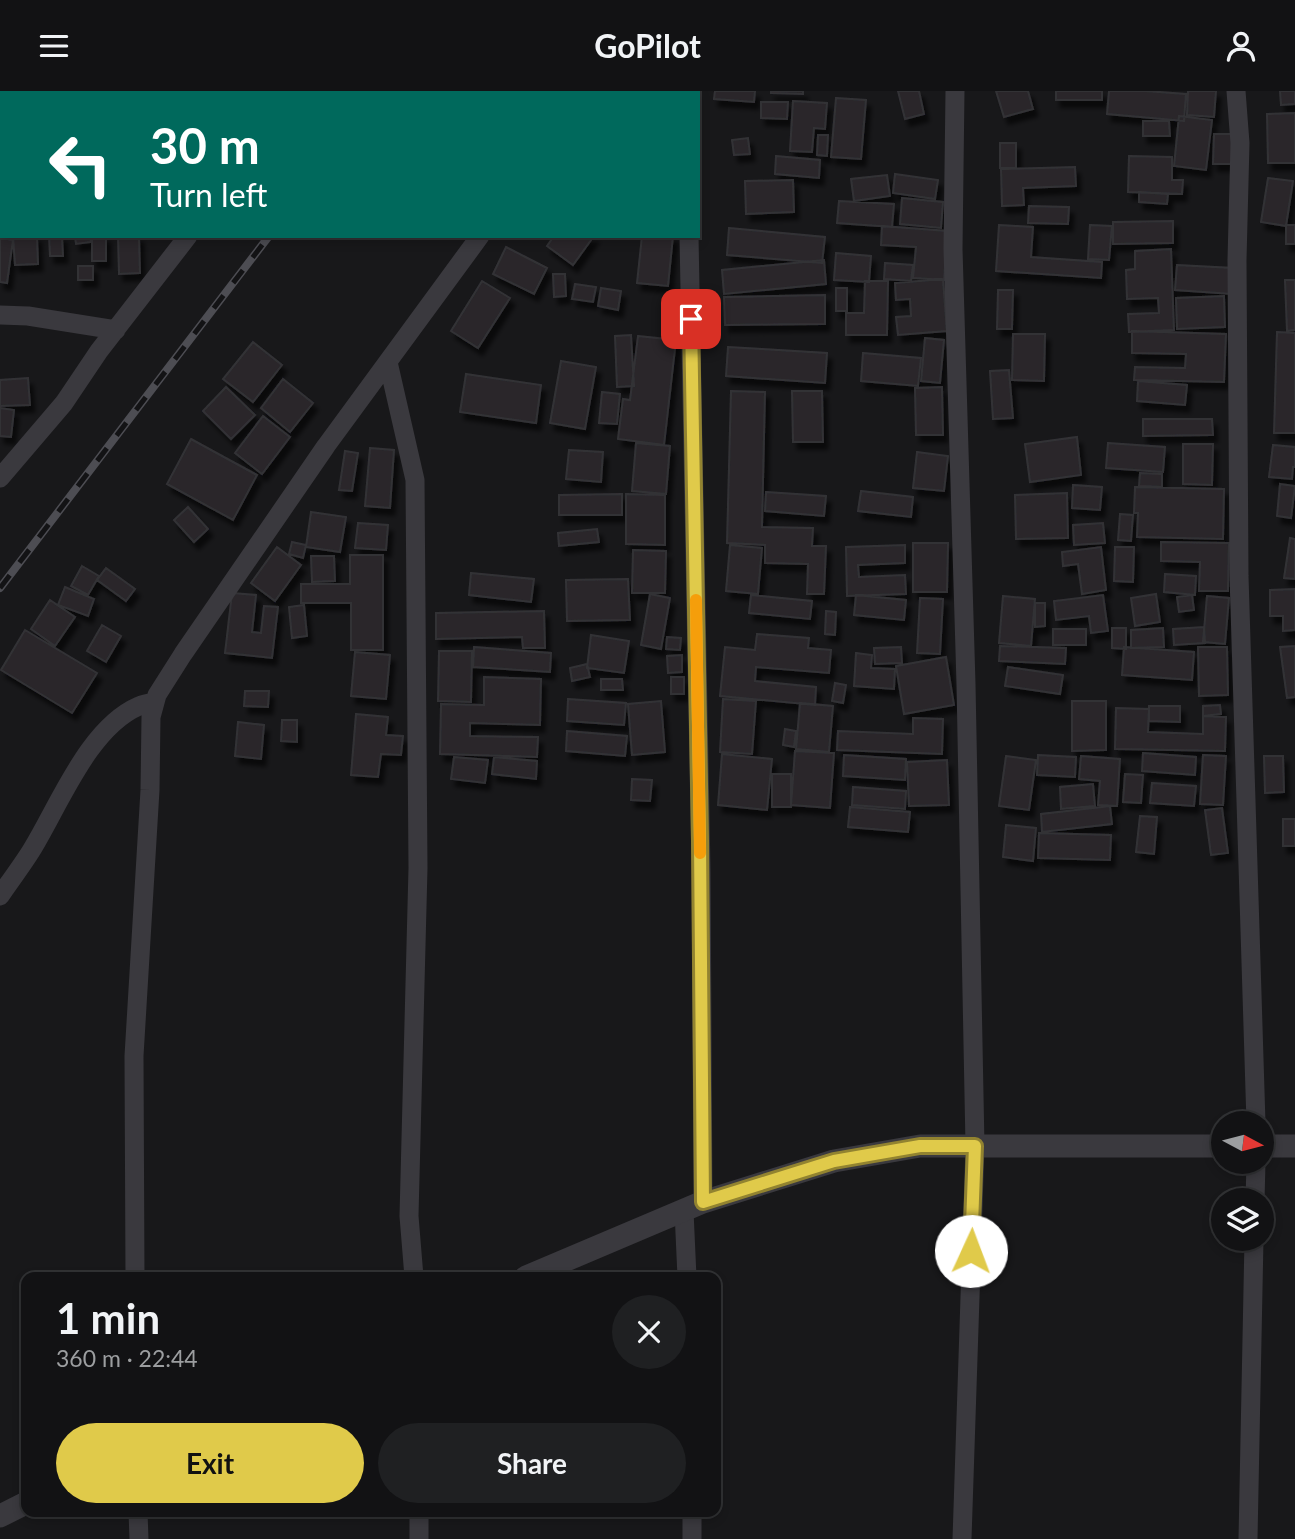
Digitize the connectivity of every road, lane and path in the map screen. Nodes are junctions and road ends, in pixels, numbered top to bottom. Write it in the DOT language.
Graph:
graph roads {
  1 [pos="955,91"];
  2 [pos="1236,91"];
  3 [pos="186,238"];
  4 [pos="479,238"];
  5 [pos="689,238"];
  6 [pos="0,315"];
  7 [pos="116,330"];
  8 [pos="388,362"];
  9 [pos="0,478"];
  10 [pos="155,702"];
  11 [pos="0,896"];
  12 [pos="1256,1111"];
  13 [pos="975,1146"];
  14 [pos="1211,1146"];
  15 [pos="1274,1146"];
  16 [pos="1295,1146"];
  17 [pos="694,1206"];
  18 [pos="1254,1251"];
  19 [pos="135,1272"];
  20 [pos="414,1272"];
  21 [pos="538,1272"];
  22 [pos="687,1272"];
  23 [pos="21,1506"];
  24 [pos="0,1516"];
  25 [pos="138,1517"];
  26 [pos="419,1517"];
  27 [pos="692,1517"];
  28 [pos="139,1539"];
  29 [pos="419,1539"];
  30 [pos="692,1539"];
  31 [pos="962,1539"];
  32 [pos="1248,1539"];
  1 -- 13 [label="street"];
  2 -- 12 [label="street"];
  3 -- 7 [label="street"];
  4 -- 8 [label="street"];
  5 -- 17 [label="street"];
  6 -- 7 [label="street"];
  7 -- 9 [label="street"];
  8 -- 10 [label="street"];
  8 -- 20 [label="street"];
  10 -- 11 [label="street"];
  10 -- 19 [label="street"];
  13 -- 14 [label="street"];
  13 -- 17 [label="street"];
  13 -- 31 [label="street"];
  15 -- 16 [label="street"];
  17 -- 21 [label="street"];
  17 -- 22 [label="street"];
  18 -- 32 [label="street"];
  23 -- 24 [label="street"];
  25 -- 28 [label="street"];
  26 -- 29 [label="street"];
  27 -- 30 [label="street"];
}
